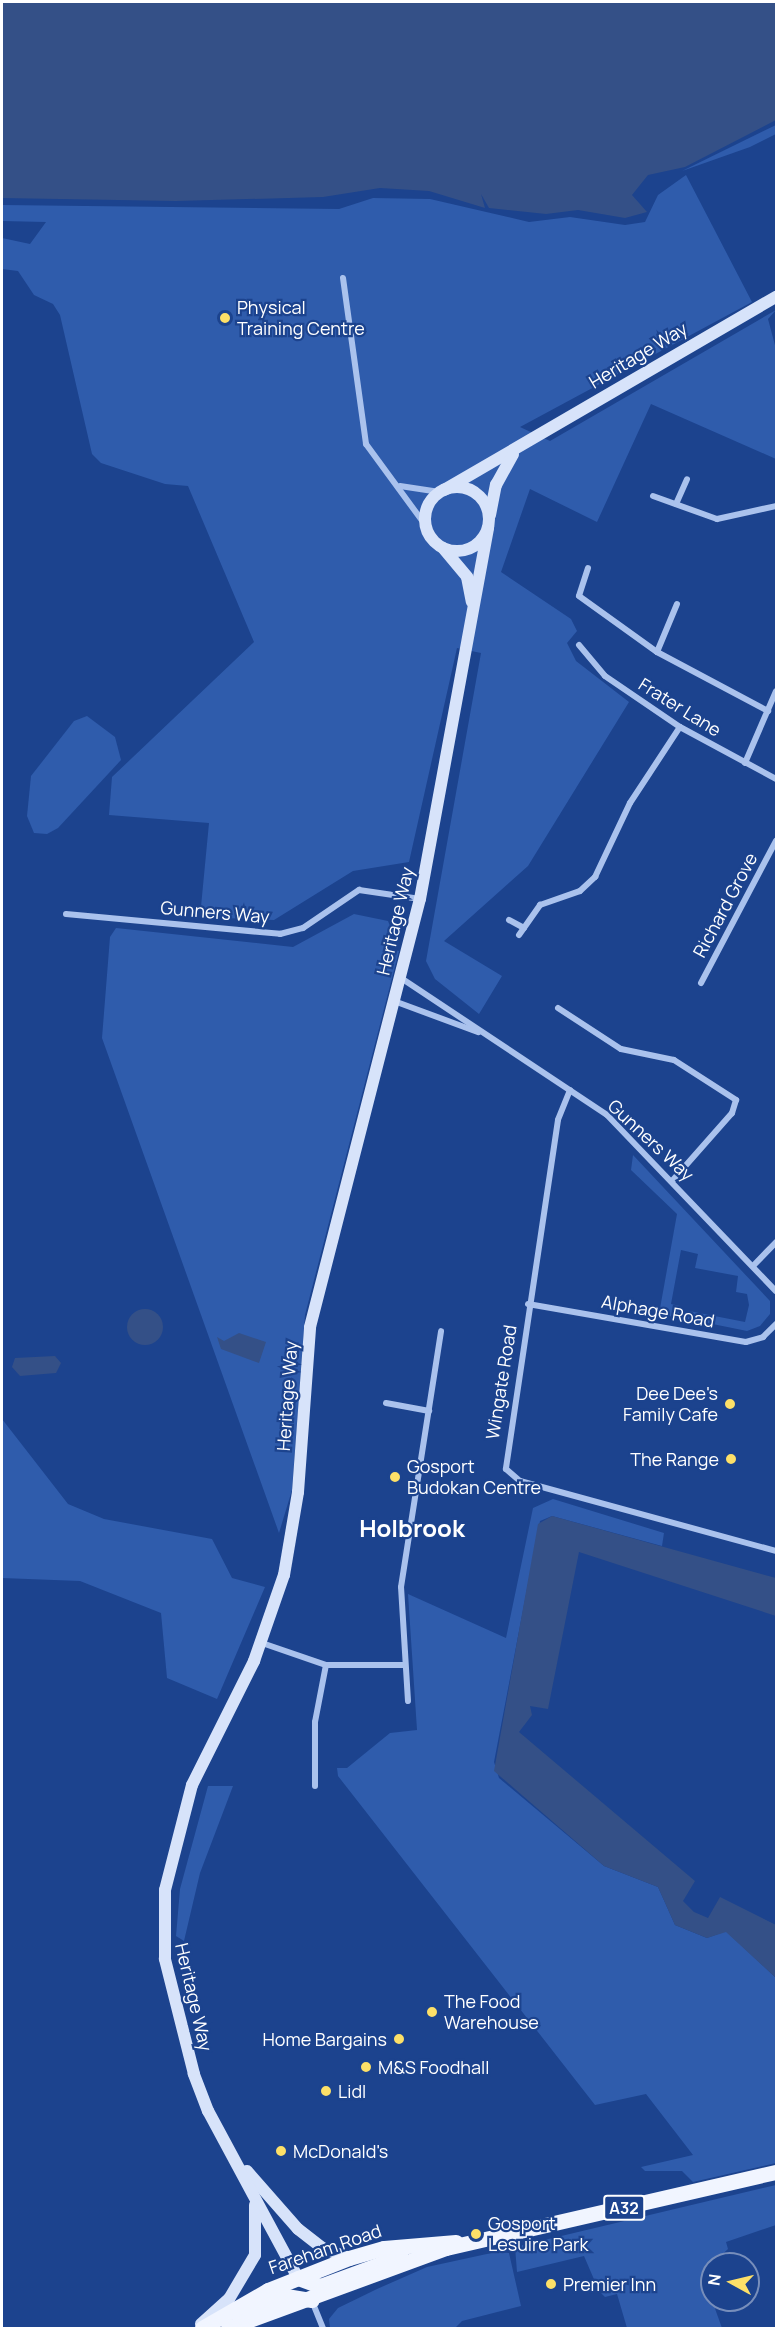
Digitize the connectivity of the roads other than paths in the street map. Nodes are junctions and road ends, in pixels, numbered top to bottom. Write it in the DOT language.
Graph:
graph roads {
  1 [pos="342,278"];
  2 [pos="777,297"];
  3 [pos="520,446"];
  4 [pos="687,479"];
  5 [pos="394,482"];
  6 [pos="442,491"];
  7 [pos="653,496"];
  8 [pos="676,504"];
  9 [pos="777,506"];
  10 [pos="488,524"];
  11 [pos="426,526"];
  12 [pos="441,547"];
  13 [pos="588,568"];
  14 [pos="677,604"];
  15 [pos="471,627"];
  16 [pos="579,645"];
  17 [pos="657,652"];
  18 [pos="777,691"];
  19 [pos="768,711"];
  20 [pos="680,727"];
  21 [pos="746,763"];
  22 [pos="777,779"];
  23 [pos="777,841"];
  24 [pos="420,899"];
  25 [pos="66,914"];
  26 [pos="509,920"];
  27 [pos="524,928"];
  28 [pos="519,935"];
  29 [pos="401,978"];
  30 [pos="701,983"];
  31 [pos="394,1001"];
  32 [pos="558,1008"];
  33 [pos="484,1034"];
  34 [pos="570,1090"];
  35 [pos="673,1180"];
  36 [pos="777,1242"];
  37 [pos="753,1266"];
  38 [pos="777,1292"];
  39 [pos="528,1304"];
  40 [pos="777,1324"];
  41 [pos="441,1331"];
  42 [pos="386,1403"];
  43 [pos="429,1411"];
  44 [pos="777,1551"];
  45 [pos="262,1642"];
  46 [pos="326,1665"];
  47 [pos="405,1665"];
  48 [pos="408,1701"];
  49 [pos="315,1786"];
  50 [pos="229,2150"];
  51 [pos="777,2172"];
  52 [pos="251,2190"];
  53 [pos="471,2242"];
  54 [pos="446,2248"];
  55 [pos="349,2258"];
  56 [pos="298,2278"];
  57 [pos="312,2300"];
  58 [pos="196,2328"];
  59 [pos="204,2328"];
  60 [pos="228,2328"];
  61 [pos="322,2328"];
  1 -- 5 [label="street"];
  2 -- 3 [label="street, Heritage Way"];
  3 -- 6 [label="street, Heritage Way"];
  3 -- 10 [label="street, Heritage Way"];
  4 -- 8 [label="street"];
  5 -- 6 [label="street"];
  5 -- 11 [label="street"];
  6 -- 10 [label="street"];
  6 -- 11 [label="street"];
  7 -- 8 [label="street"];
  8 -- 9 [label="street"];
  10 -- 12 [label="street"];
  10 -- 15 [label="street, Heritage Way"];
  11 -- 12 [label="street"];
  12 -- 15 [label="street, Heritage Way"];
  13 -- 17 [label="street"];
  14 -- 17 [label="street"];
  15 -- 24 [label="street, Heritage Way"];
  16 -- 20 [label="street, Frater Lane"];
  17 -- 19 [label="street"];
  18 -- 19 [label="street"];
  19 -- 21 [label="street"];
  20 -- 21 [label="street, Frater Lane"];
  20 -- 27 [label="street"];
  21 -- 22 [label="street, Frater Lane"];
  23 -- 30 [label="street, Richard Grove"];
  24 -- 25 [label="street, Gunners Way"];
  24 -- 29 [label="street, Heritage Way"];
  26 -- 27 [label="street"];
  27 -- 28 [label="street"];
  29 -- 31 [label="street, Heritage Way"];
  29 -- 33 [label="street, Gunners Way"];
  31 -- 33 [label="street, Gunners Way"];
  31 -- 45 [label="street, Heritage Way"];
  32 -- 35 [label="street"];
  33 -- 34 [label="street, Gunners Way"];
  34 -- 35 [label="street, Gunners Way"];
  34 -- 39 [label="street, Wingate Road"];
  35 -- 37 [label="street, Gunners Way"];
  36 -- 37 [label="street"];
  37 -- 38 [label="street, Gunners Way"];
  39 -- 40 [label="street, Alphage Road"];
  39 -- 44 [label="street, Wingate Road"];
  41 -- 43 [label="street"];
  42 -- 43 [label="street"];
  43 -- 47 [label="street"];
  45 -- 46 [label="street"];
  45 -- 50 [label="street, Heritage Way"];
  46 -- 47 [label="street"];
  46 -- 49 [label="street"];
  47 -- 48 [label="street"];
  50 -- 52 [label="street, Heritage Way"];
  50 -- 55 [label="street, Heritage Way"];
  51 -- 53 [label="main road, Fareham Road / A32"];
  52 -- 56 [label="street, Heritage Way"];
  52 -- 58 [label="street, Heritage Way"];
  53 -- 54 [label="main road, Fareham Road / A32"];
  53 -- 55 [label="main road, Fareham Road / A32"];
  54 -- 56 [label="main road, A32"];
  54 -- 57 [label="main road, Fareham Road / A32"];
  55 -- 56 [label="main road, Fareham Road / A32"];
  56 -- 57 [label="main road"];
  56 -- 59 [label="main road, Fareham Road / A32"];
  57 -- 59 [label="main road, A32"];
  57 -- 60 [label="main road, Fareham Road / A32"];
  57 -- 61 [label="street"];
}
